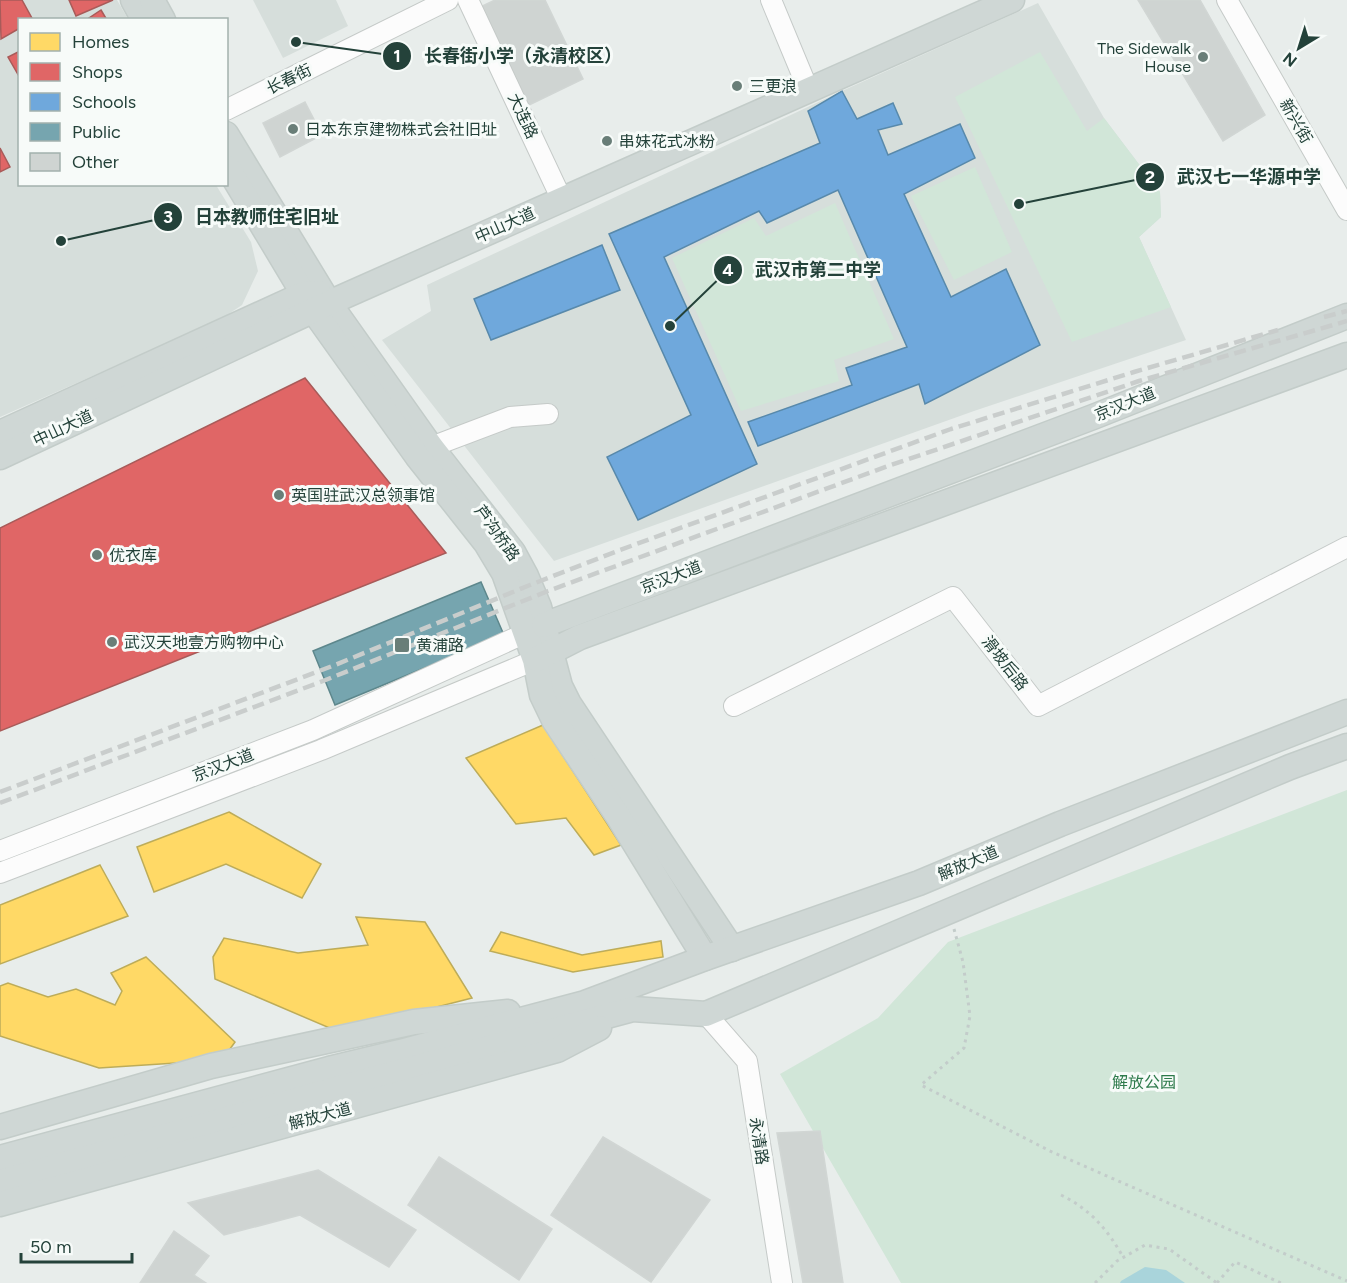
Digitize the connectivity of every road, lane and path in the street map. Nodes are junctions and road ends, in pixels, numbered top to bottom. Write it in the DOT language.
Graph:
graph roads {
  1 [pos="133,0"];
  2 [pos="152,0"];
  3 [pos="448,0"];
  4 [pos="468,0"];
  5 [pos="771,0"];
  6 [pos="1012,0"];
  7 [pos="1227,0"];
  8 [pos="985,6"];
  9 [pos="143,18"];
  10 [pos="162,18"];
  11 [pos="808,89"];
  12 [pos="228,109"];
  13 [pos="228,138"];
  14 [pos="228,169"];
  15 [pos="562,200"];
  16 [pos="1347,210"];
  17 [pos="318,301"];
  18 [pos="1347,316"];
  19 [pos="1347,355"];
  20 [pos="548,414"];
  21 [pos="0,434"];
  22 [pos="432,447"];
  23 [pos="0,457"];
  24 [pos="1347,547"];
  25 [pos="535,629"];
  26 [pos="542,656"];
  27 [pos="734,706"];
  28 [pos="1347,712"];
  29 [pos="1347,746"];
  30 [pos="0,851"];
  31 [pos="0,873"];
  32 [pos="949,912"];
  33 [pos="732,949"];
  34 [pos="705,958"];
  35 [pos="585,1003"];
  36 [pos="633,1010"];
  37 [pos="706,1014"];
  38 [pos="330,1079"];
  39 [pos="0,1127"];
  40 [pos="0,1158"];
  41 [pos="0,1182"];
  42 [pos="1061,1195"];
  43 [pos="0,1204"];
  44 [pos="1123,1257"];
  45 [pos="1347,1281"];
  46 [pos="782,1283"];
  47 [pos="1095,1283"];
  48 [pos="1217,1283"];
  49 [pos="1281,1283"];
  1 -- 9 [label="main road"];
  2 -- 10 [label="main road"];
  3 -- 12 [label="street, 长春街"];
  4 -- 15 [label="street, 大连路"];
  5 -- 11 [label="street"];
  6 -- 8 [label="main road, 中山大道"];
  7 -- 16 [label="street, 新兴街"];
  8 -- 11 [label="main road, 中山大道"];
  11 -- 15 [label="main road, 中山大道"];
  13 -- 17 [label="main road, 芦沟桥路"];
  14 -- 17 [label="main road, 芦沟桥路"];
  15 -- 17 [label="main road, 中山大道"];
  17 -- 21 [label="main road, 中山大道"];
  17 -- 22 [label="main road, 芦沟桥路"];
  17 -- 23 [label="main road, 中山大道"];
  17 -- 25 [label="main road, 芦沟桥路"];
  18 -- 25 [label="main road, 京汉大道"];
  19 -- 26 [label="main road, 京汉大道"];
  20 -- 22 [label="street"];
  22 -- 25 [label="main road, 芦沟桥路"];
  24 -- 27 [label="street, 滑坡后路"];
  25 -- 26 [label="main road, 芦沟桥路"];
  25 -- 30 [label="street, 京汉大道"];
  26 -- 31 [label="street, 京汉大道"];
  26 -- 33 [label="main road, 芦沟桥路"];
  26 -- 34 [label="main road, 芦沟桥路"];
  28 -- 33 [label="main road, 解放大道"];
  29 -- 32 [label="main road, 解放大道"];
  32 -- 37 [label="main road, 解放大道"];
  32 -- 45 [label="path"];
  33 -- 34 [label="main road, 解放大道"];
  34 -- 35 [label="main road, 解放大道"];
  35 -- 38 [label="main road, 解放大道"];
  35 -- 39 [label="main road, 解放大道"];
  36 -- 37 [label="main road, 解放大道"];
  36 -- 38 [label="main road, 解放大道"];
  36 -- 43 [label="main road, 解放大道"];
  37 -- 46 [label="street, 永清路"];
  38 -- 40 [label="main road, 解放大道"];
  38 -- 41 [label="main road, 解放大道"];
  42 -- 44 [label="path"];
  44 -- 47 [label="path"];
  44 -- 48 [label="path"];
  48 -- 49 [label="path"];
}
